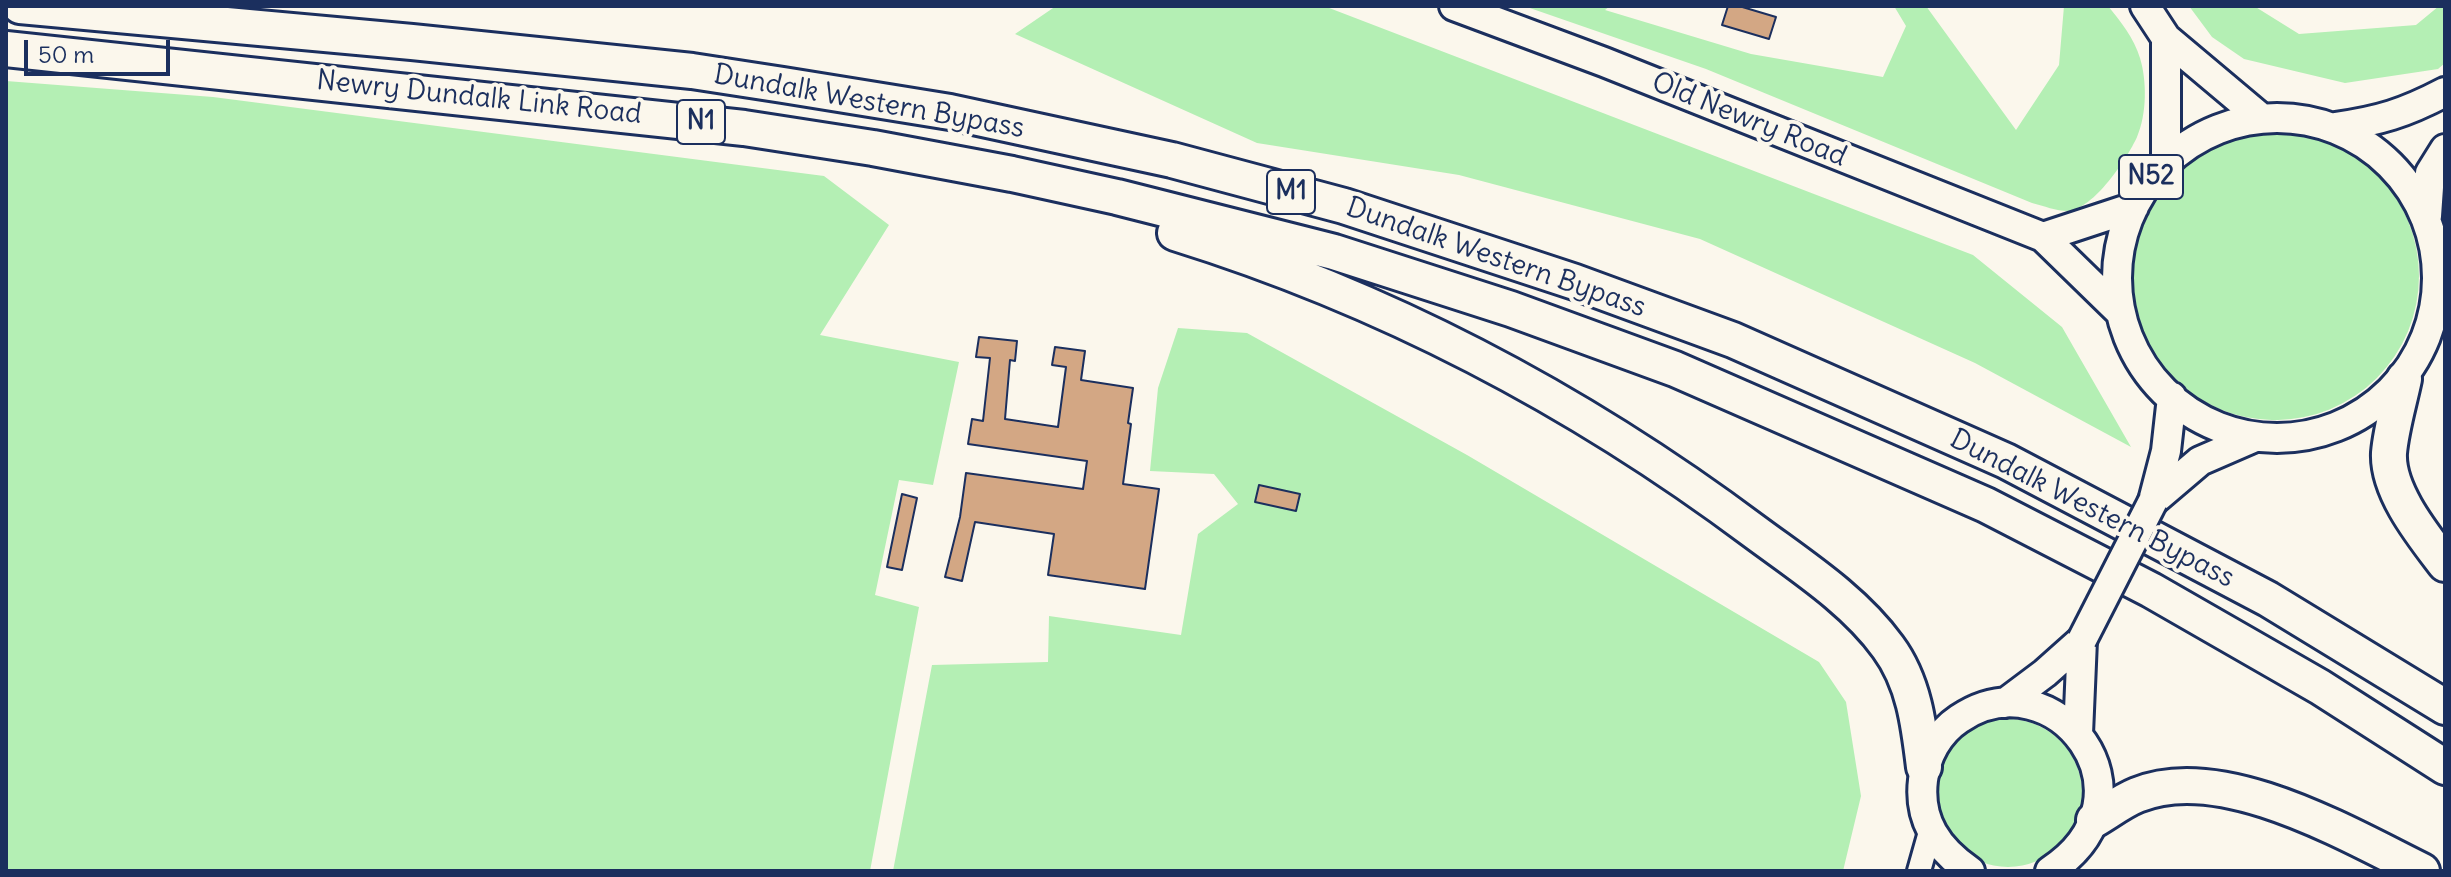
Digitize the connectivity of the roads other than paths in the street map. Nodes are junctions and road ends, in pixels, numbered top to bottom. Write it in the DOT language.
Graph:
graph roads {
  1 [pos="1454,6"];
  2 [pos="2145,6"];
  3 [pos="38,7"];
  4 [pos="2166,38"];
  5 [pos="6,49"];
  6 [pos="2445,92"];
  7 [pos="2260,117"];
  8 [pos="2335,127"];
  9 [pos="2445,149"];
  10 [pos="2166,160"];
  11 [pos="949,162"];
  12 [pos="2134,207"];
  13 [pos="2427,216"];
  14 [pos="2043,237"];
  15 [pos="2121,313"];
  16 [pos="2404,379"];
  17 [pos="2172,397"];
  18 [pos="2253,438"];
  19 [pos="2153,501"];
  20 [pos="2445,564"];
  21 [pos="2082,640"];
  22 [pos="2005,703"];
  23 [pos="2445,707"];
  24 [pos="2078,734"];
  25 [pos="1924,767"];
  26 [pos="2445,767"];
  27 [pos="2094,820"];
  28 [pos="1930,832"];
  29 [pos="1962,865"];
  30 [pos="1919,871"];
  31 [pos="2050,871"];
  32 [pos="2422,871"];
  1 -- 14 [label="main road, Old Newry Road"];
  2 -- 4 [label="main road"];
  3 -- 23 [label="highway, Dundalk Western Bypass / M1"];
  4 -- 7 [label="main road"];
  4 -- 10 [label="main road"];
  5 -- 11 [label="highway, Newry Dundalk Link Road / N1"];
  6 -- 8 [label="main road, N52"];
  7 -- 8 [label="main road, N52"];
  7 -- 10 [label="main road, N52"];
  8 -- 13 [label="main road, N52"];
  9 -- 13 [label="main road, N52"];
  10 -- 12 [label="main road, N52"];
  11 -- 25 [label="highway"];
  11 -- 26 [label="highway, Dundalk Western Bypass / M1"];
  12 -- 14 [label="main road"];
  12 -- 15 [label="main road, N52"];
  13 -- 16 [label="main road, N52"];
  14 -- 15 [label="main road, Old Newry Road"];
  15 -- 17 [label="main road, N52"];
  16 -- 18 [label="main road, N52"];
  16 -- 20 [label="highway"];
  17 -- 18 [label="main road, N52"];
  17 -- 19 [label="main road, N52"];
  18 -- 19 [label="main road, N52"];
  19 -- 21 [label="main road, N52, bridge"];
  21 -- 22 [label="main road, N52"];
  21 -- 24 [label="main road, N52"];
  22 -- 24 [label="main road, N52"];
  22 -- 25 [label="main road, N52"];
  24 -- 27 [label="main road, N52"];
  25 -- 28 [label="main road"];
  27 -- 31 [label="main road, N52"];
  27 -- 32 [label="highway"];
  28 -- 29 [label="main road"];
  28 -- 30 [label="street"];
}
